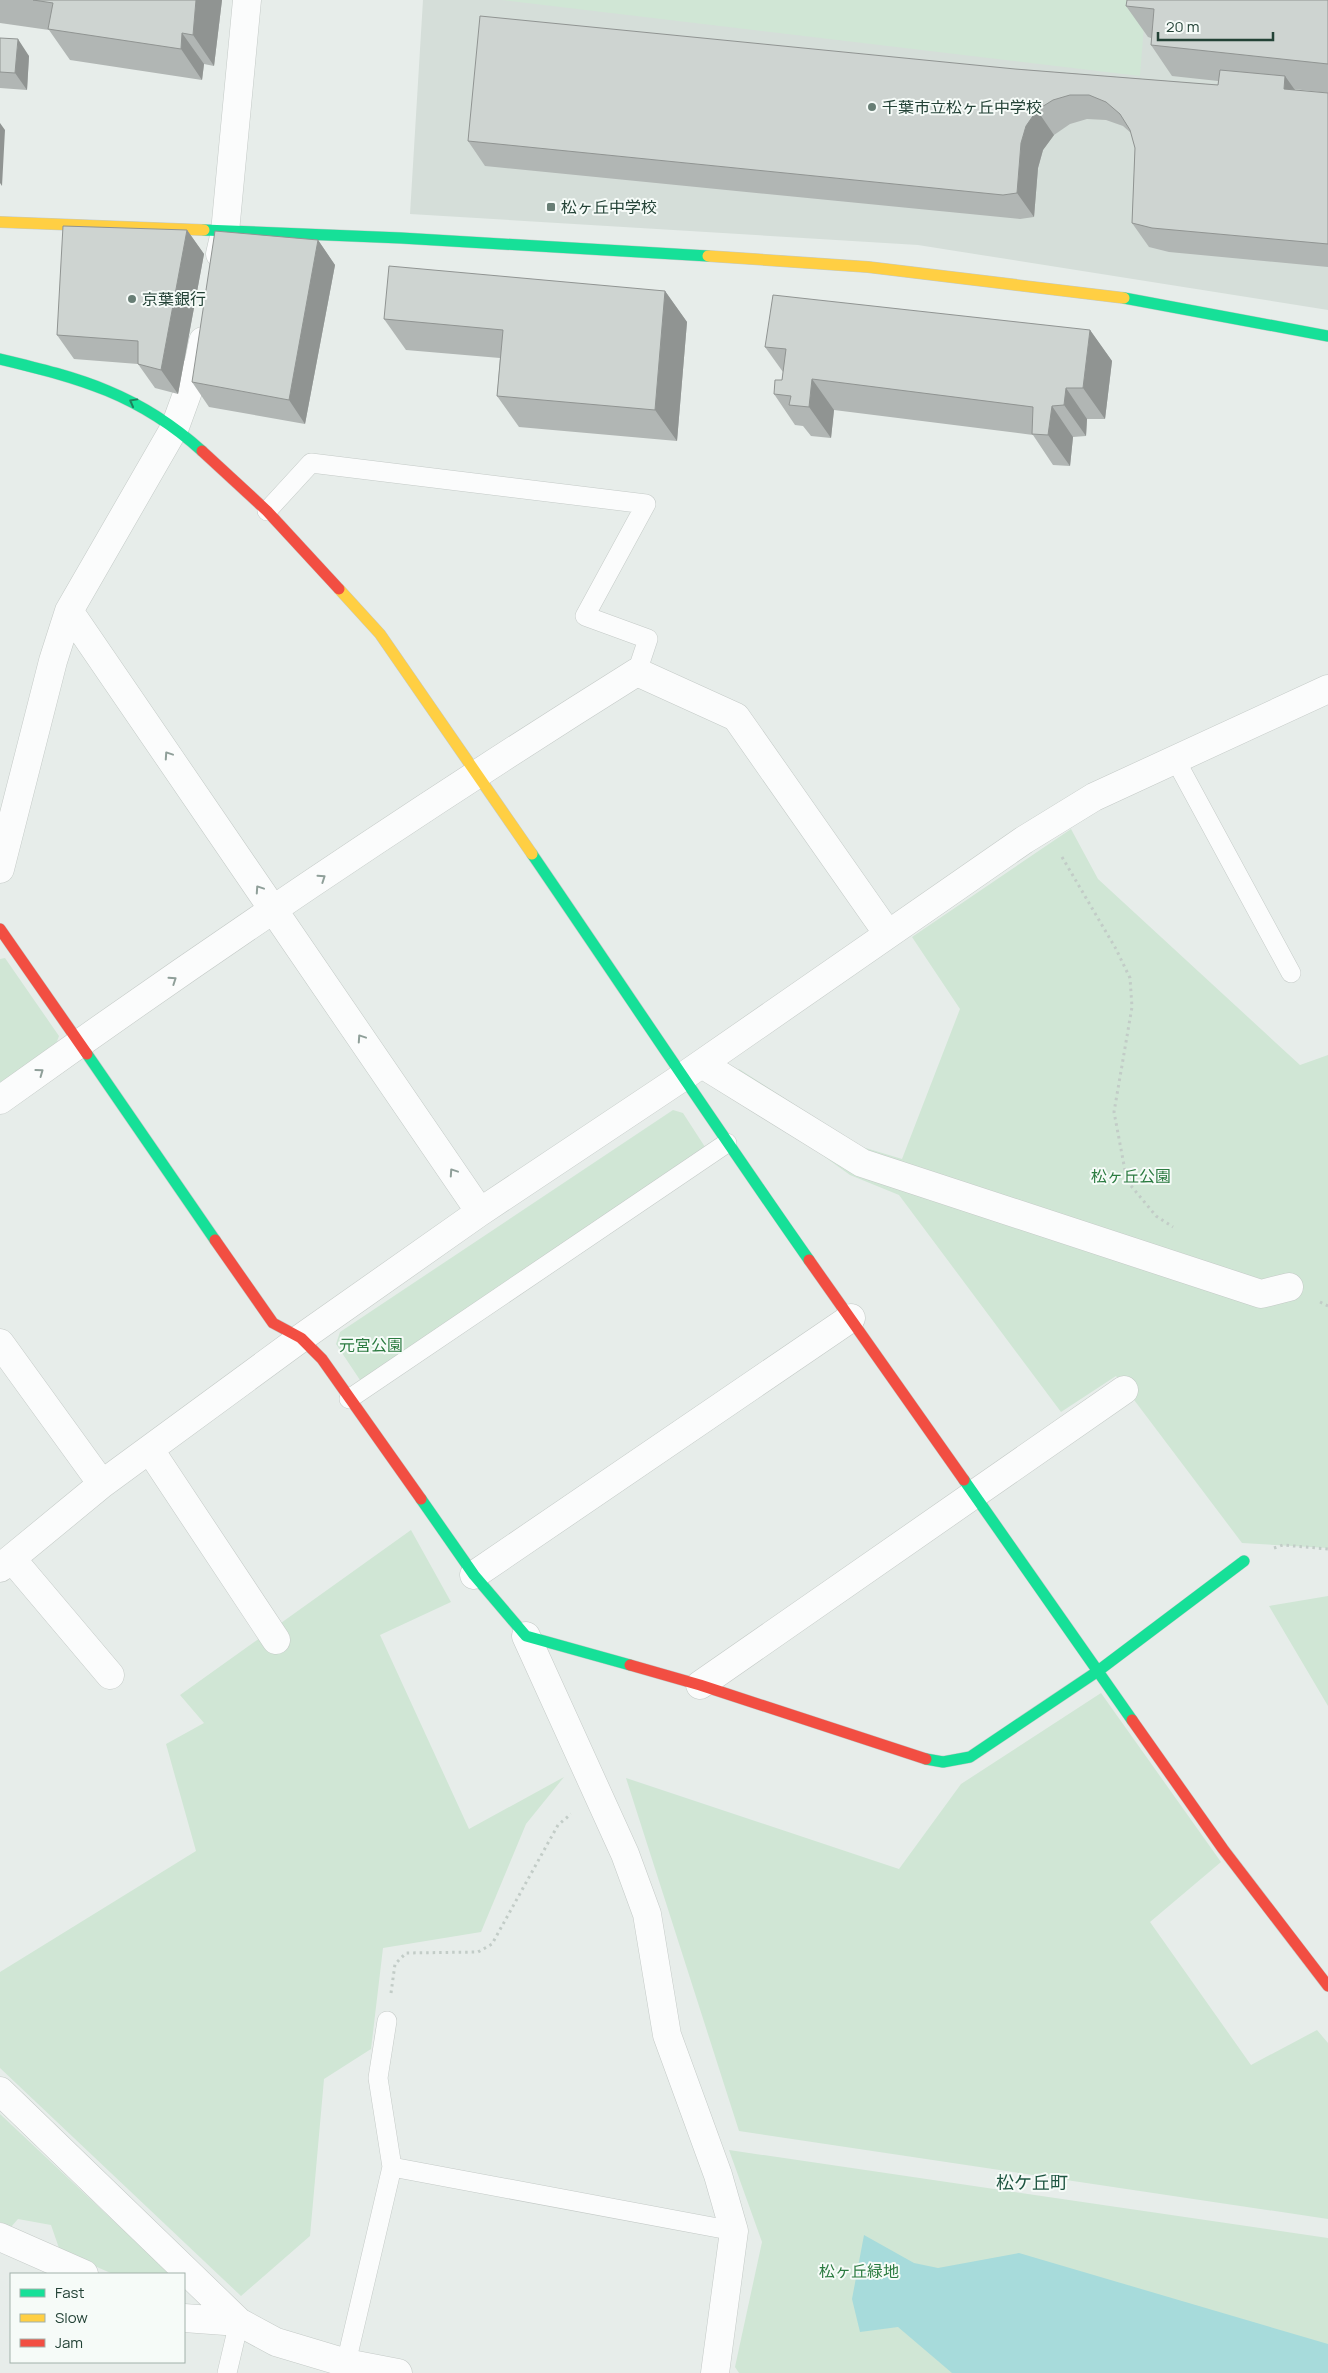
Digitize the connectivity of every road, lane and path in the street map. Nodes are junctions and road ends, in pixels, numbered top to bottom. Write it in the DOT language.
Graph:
graph roads {
  1 [pos="247,0"];
  2 [pos="0,222"];
  3 [pos="225,232"];
  4 [pos="216,274"];
  5 [pos="208,313"];
  6 [pos="1328,336"];
  7 [pos="0,358"];
  8 [pos="175,427"];
  9 [pos="267,511"];
  10 [pos="69,611"];
  11 [pos="637,672"];
  12 [pos="1328,689"];
  13 [pos="1175,759"];
  14 [pos="476,773"];
  15 [pos="1045,827"];
  16 [pos="0,869"];
  17 [pos="274,911"];
  18 [pos="0,929"];
  19 [pos="888,934"];
  20 [pos="1291,973"];
  21 [pos="80,1043"];
  22 [pos="693,1070"];
  23 [pos="0,1100"];
  24 [pos="727,1143"];
  25 [pos="480,1212"];
  26 [pos="1178,1230"];
  27 [pos="1288,1287"];
  28 [pos="851,1318"];
  29 [pos="301,1338"];
  30 [pos="0,1343"];
  31 [pos="1124,1390"];
  32 [pos="349,1399"];
  33 [pos="150,1450"];
  34 [pos="102,1484"];
  35 [pos="975,1494"];
  36 [pos="1328,1549"];
  37 [pos="1244,1561"];
  38 [pos="6,1564"];
  39 [pos="474,1575"];
  40 [pos="526,1636"];
  41 [pos="276,1640"];
  42 [pos="1098,1671"];
  43 [pos="110,1675"];
  44 [pos="700,1685"];
  45 [pos="595,1790"];
  46 [pos="1328,1986"];
  47 [pos="387,2021"];
  48 [pos="0,2091"];
  49 [pos="392,2167"];
  50 [pos="734,2231"];
  51 [pos="0,2237"];
  52 [pos="82,2273"];
  53 [pos="185,2318"];
  54 [pos="239,2322"];
  55 [pos="346,2363"];
  56 [pos="227,2373"];
  57 [pos="396,2373"];
  58 [pos="715,2373"];
  1 -- 3 [label="street"];
  2 -- 3 [label="street"];
  3 -- 4 [label="street"];
  3 -- 6 [label="street"];
  5 -- 8 [label="street"];
  8 -- 7 [label="street, one-way"];
  8 -- 9 [label="street"];
  8 -- 10 [label="street"];
  9 -- 11 [label="lane"];
  9 -- 14 [label="street"];
  10 -- 16 [label="street"];
  17 -- 10 [label="street, one-way"];
  11 -- 14 [label="street"];
  11 -- 19 [label="street"];
  12 -- 13 [label="street"];
  13 -- 15 [label="street"];
  13 -- 20 [label="lane"];
  17 -- 14 [label="street, one-way"];
  14 -- 22 [label="street"];
  15 -- 19 [label="street"];
  15 -- 26 [label="path"];
  21 -- 17 [label="street, one-way"];
  25 -- 17 [label="street, one-way"];
  18 -- 21 [label="street"];
  19 -- 22 [label="street"];
  23 -- 21 [label="street, one-way"];
  21 -- 29 [label="street"];
  22 -- 24 [label="street"];
  22 -- 25 [label="street"];
  22 -- 27 [label="street"];
  24 -- 28 [label="street"];
  24 -- 32 [label="lane"];
  25 -- 29 [label="street"];
  28 -- 35 [label="street"];
  28 -- 39 [label="street"];
  29 -- 32 [label="street"];
  29 -- 33 [label="street"];
  30 -- 34 [label="street"];
  31 -- 35 [label="street"];
  32 -- 39 [label="street"];
  33 -- 34 [label="street"];
  33 -- 41 [label="street"];
  34 -- 38 [label="street"];
  35 -- 42 [label="street"];
  35 -- 44 [label="street"];
  36 -- 37 [label="path"];
  37 -- 42 [label="street"];
  38 -- 43 [label="street"];
  39 -- 40 [label="street"];
  40 -- 44 [label="street"];
  40 -- 45 [label="street"];
  42 -- 44 [label="street"];
  42 -- 46 [label="street"];
  45 -- 47 [label="path"];
  45 -- 50 [label="street"];
  47 -- 49 [label="lane"];
  48 -- 54 [label="street"];
  49 -- 50 [label="lane"];
  49 -- 55 [label="lane"];
  50 -- 58 [label="street"];
  51 -- 52 [label="street"];
  53 -- 54 [label="street"];
  54 -- 55 [label="street"];
  54 -- 56 [label="lane"];
  55 -- 57 [label="street"];
}
